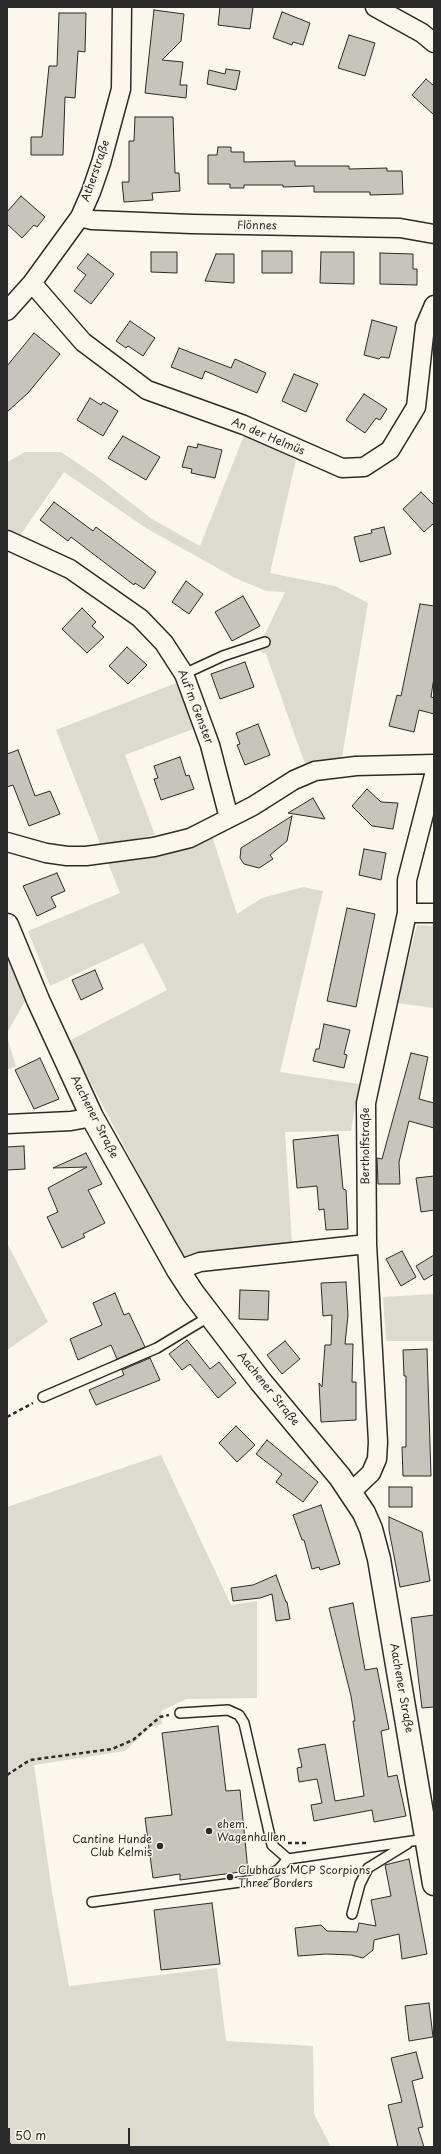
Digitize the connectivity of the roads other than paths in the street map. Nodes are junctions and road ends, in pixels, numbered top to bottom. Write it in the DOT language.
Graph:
graph roads {
  1 [pos="122,7"];
  2 [pos="375,7"];
  3 [pos="434,43"];
  4 [pos="80,217"];
  5 [pos="434,234"];
  6 [pos="32,283"];
  7 [pos="434,305"];
  8 [pos="7,310"];
  9 [pos="7,540"];
  10 [pos="265,642"];
  11 [pos="184,674"];
  12 [pos="434,764"];
  13 [pos="434,775"];
  14 [pos="229,818"];
  15 [pos="7,842"];
  16 [pos="407,913"];
  17 [pos="434,913"];
  18 [pos="7,925"];
  19 [pos="92,1118"];
  20 [pos="7,1124"];
  21 [pos="367,1244"];
  22 [pos="178,1270"];
  23 [pos="210,1316"];
  24 [pos="43,1397"];
  25 [pos="351,1492"];
  26 [pos="180,1713"];
  27 [pos="418,1840"];
  28 [pos="288,1859"];
  29 [pos="434,1884"];
  30 [pos="92,1902"];
  31 [pos="352,1914"];
  1 -- 4 [label="street, Atherstraße"];
  2 -- 3 [label="street"];
  4 -- 5 [label="street, Flönnes"];
  4 -- 6 [label="street, Atherstraße"];
  6 -- 7 [label="street, An der Helmüs"];
  6 -- 8 [label="street, Atherstraße"];
  9 -- 11 [label="street, Auf'm Genster"];
  10 -- 11 [label="lane"];
  11 -- 14 [label="street, Auf'm Genster"];
  12 -- 14 [label="street"];
  13 -- 16 [label="street, Bertholfstraße"];
  14 -- 15 [label="street"];
  16 -- 17 [label="street"];
  16 -- 21 [label="street, Bertholfstraße"];
  18 -- 19 [label="street, Aachener Straße"];
  19 -- 20 [label="street"];
  19 -- 22 [label="street, Aachener Straße"];
  21 -- 22 [label="street"];
  21 -- 25 [label="street, Bertholfstraße"];
  22 -- 23 [label="street, Aachener Straße"];
  23 -- 24 [label="lane"];
  23 -- 25 [label="street, Aachener Straße"];
  25 -- 27 [label="street, Aachener Straße"];
  26 -- 28 [label="lane"];
  27 -- 28 [label="lane"];
  27 -- 29 [label="street, Aachener Straße"];
  27 -- 31 [label="lane"];
  28 -- 30 [label="lane"];
}
